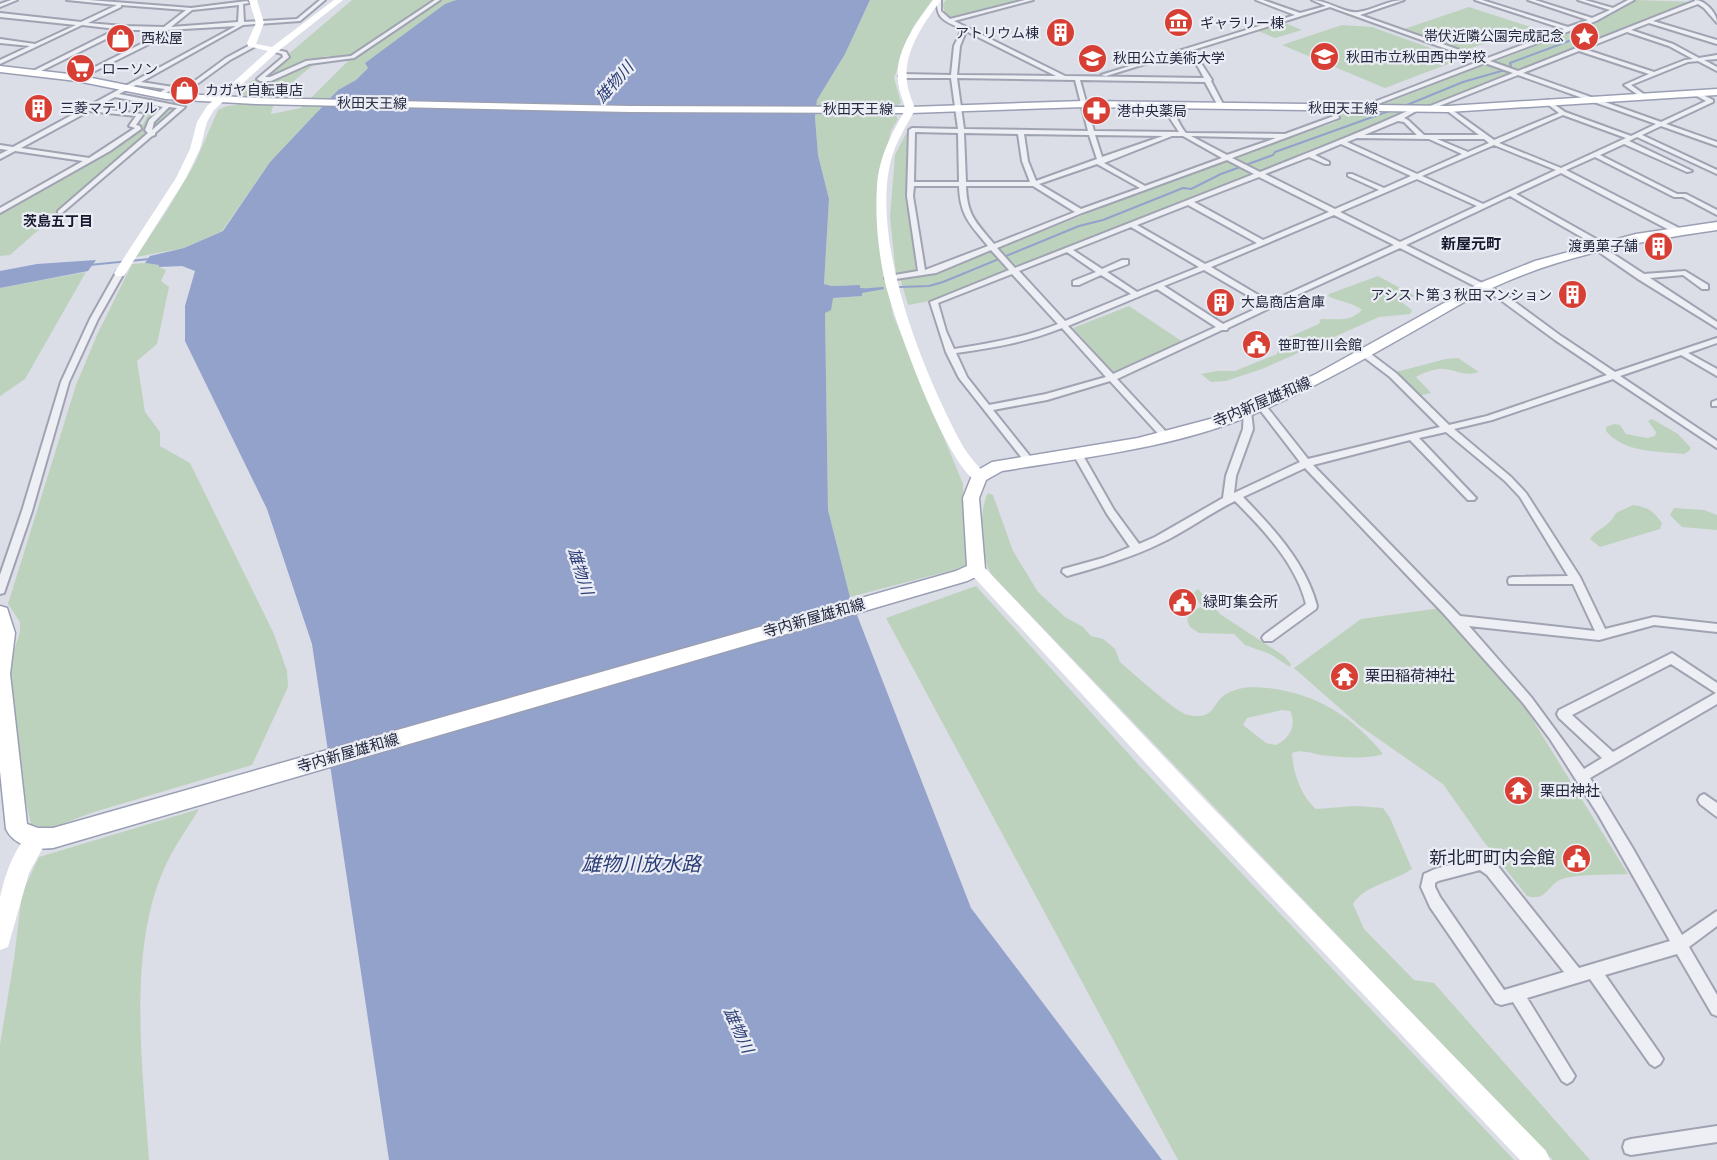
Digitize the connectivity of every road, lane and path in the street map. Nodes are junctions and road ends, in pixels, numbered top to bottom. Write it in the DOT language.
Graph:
graph roads {
  1 [pos="15,0"];
  2 [pos="69,0"];
  3 [pos="131,0"];
  4 [pos="189,0"];
  5 [pos="323,0"];
  6 [pos="339,0"];
  7 [pos="438,0"];
  8 [pos="938,0"];
  9 [pos="1031,0"];
  10 [pos="1258,0"];
  11 [pos="1314,0"];
  12 [pos="1402,0"];
  13 [pos="1477,0"];
  14 [pos="1530,0"];
  15 [pos="1580,0"];
  16 [pos="1632,0"];
  17 [pos="253,1"];
  18 [pos="1698,1"];
  19 [pos="241,3"];
  20 [pos="1376,3"];
  21 [pos="120,5"];
  22 [pos="0,6"];
  23 [pos="1330,6"];
  24 [pos="1384,6"];
  25 [pos="1706,7"];
  26 [pos="174,8"];
  27 [pos="1717,8"];
  28 [pos="190,9"];
  29 [pos="1615,10"];
  30 [pos="0,15"];
  31 [pos="1300,15"];
  32 [pos="1355,15"];
  33 [pos="950,20"];
  34 [pos="1594,20"];
  35 [pos="1717,21"];
  36 [pos="1650,22"];
  37 [pos="260,23"];
  38 [pos="79,24"];
  39 [pos="241,25"];
  40 [pos="123,28"];
  41 [pos="965,28"];
  42 [pos="163,29"];
  43 [pos="1569,29"];
  44 [pos="1629,31"];
  45 [pos="0,41"];
  46 [pos="1717,42"];
  47 [pos="34,45"];
  48 [pos="252,46"];
  49 [pos="274,50"];
  50 [pos="1581,50"];
  51 [pos="1174,53"];
  52 [pos="1717,57"];
  53 [pos="1697,59"];
  54 [pos="0,62"];
  55 [pos="1490,63"];
  56 [pos="0,69"];
  57 [pos="1717,69"];
  58 [pos="1516,72"];
  59 [pos="33,73"];
  60 [pos="1654,74"];
  61 [pos="902,76"];
  62 [pos="954,76"];
  63 [pos="77,78"];
  64 [pos="1064,78"];
  65 [pos="1077,78"];
  66 [pos="1092,78"];
  67 [pos="1209,80"];
  68 [pos="132,85"];
  69 [pos="191,86"];
  70 [pos="1717,92"];
  71 [pos="1695,93"];
  72 [pos="115,95"];
  73 [pos="1643,96"];
  74 [pos="221,99"];
  75 [pos="1594,99"];
  76 [pos="1548,102"];
  77 [pos="1084,104"];
  78 [pos="1167,105"];
  79 [pos="1221,106"];
  80 [pos="166,107"];
  81 [pos="90,108"];
  82 [pos="1333,108"];
  83 [pos="1363,108"];
  84 [pos="959,109"];
  85 [pos="1422,109"];
  86 [pos="1448,109"];
  87 [pos="910,110"];
  88 [pos="1563,113"];
  89 [pos="1401,114"];
  90 [pos="1663,124"];
  91 [pos="961,130"];
  92 [pos="1021,132"];
  93 [pos="1091,133"];
  94 [pos="153,134"];
  95 [pos="1179,134"];
  96 [pos="1284,136"];
  97 [pos="1354,137"];
  98 [pos="1426,137"];
  99 [pos="1486,137"];
  100 [pos="1631,138"];
  101 [pos="1342,142"];
  102 [pos="1494,143"];
  103 [pos="1717,144"];
  104 [pos="0,147"];
  105 [pos="14,149"];
  106 [pos="1310,154"];
  107 [pos="1467,154"];
  108 [pos="1595,155"];
  109 [pos="0,157"];
  110 [pos="88,160"];
  111 [pos="1231,160"];
  112 [pos="1101,162"];
  113 [pos="1327,163"];
  114 [pos="1561,170"];
  115 [pos="1689,171"];
  116 [pos="1717,172"];
  117 [pos="1259,174"];
  118 [pos="1350,174"];
  119 [pos="1417,176"];
  120 [pos="910,184"];
  121 [pos="961,184"];
  122 [pos="1035,184"];
  123 [pos="1145,188"];
  124 [pos="1383,190"];
  125 [pos="1511,194"];
  126 [pos="1188,202"];
  127 [pos="1484,207"];
  128 [pos="0,211"];
  129 [pos="1334,211"];
  130 [pos="60,212"];
  131 [pos="1080,212"];
  132 [pos="1717,213"];
  133 [pos="1133,225"];
  134 [pos="1717,226"];
  135 [pos="1678,231"];
  136 [pos="1263,243"];
  137 [pos="1402,245"];
  138 [pos="992,247"];
  139 [pos="1600,247"];
  140 [pos="1068,250"];
  141 [pos="1125,262"];
  142 [pos="1204,266"];
  143 [pos="1014,271"];
  144 [pos="1102,272"];
  145 [pos="120,273"];
  146 [pos="922,273"];
  147 [pos="1641,277"];
  148 [pos="889,278"];
  149 [pos="1076,283"];
  150 [pos="1158,286"];
  151 [pos="1485,286"];
  152 [pos="1705,287"];
  153 [pos="1137,295"];
  154 [pos="1272,306"];
  155 [pos="1065,326"];
  156 [pos="1717,326"];
  157 [pos="1224,328"];
  158 [pos="1717,340"];
  159 [pos="1681,351"];
  160 [pos="950,352"];
  161 [pos="1364,353"];
  162 [pos="1717,373"];
  163 [pos="1614,376"];
  164 [pos="1112,378"];
  165 [pos="986,408"];
  166 [pos="1253,408"];
  167 [pos="1448,429"];
  168 [pos="1166,437"];
  169 [pos="1413,438"];
  170 [pos="1717,445"];
  171 [pos="1078,454"];
  172 [pos="1028,460"];
  173 [pos="1307,463"];
  174 [pos="979,477"];
  175 [pos="1471,498"];
  176 [pos="1232,499"];
  177 [pos="1137,549"];
  178 [pos="968,572"];
  179 [pos="1067,572"];
  180 [pos="1576,580"];
  181 [pos="1513,582"];
  182 [pos="0,590"];
  183 [pos="0,613"];
  184 [pos="1457,620"];
  185 [pos="1717,628"];
  186 [pos="1602,634"];
  187 [pos="1268,638"];
  188 [pos="1717,689"];
  189 [pos="1717,698"];
  190 [pos="1612,759"];
  191 [pos="1580,777"];
  192 [pos="1704,800"];
  193 [pos="1717,811"];
  194 [pos="45,839"];
  195 [pos="1717,918"];
  196 [pos="0,939"];
  197 [pos="1679,945"];
  198 [pos="1594,972"];
  199 [pos="1577,977"];
  200 [pos="1516,993"];
  201 [pos="1717,1009"];
  202 [pos="1655,1059"];
  203 [pos="1568,1076"];
  204 [pos="1717,1134"];
  205 [pos="1631,1147"];
  206 [pos="1537,1160"];
  1 -- 22 [label="street"];
  2 -- 21 [label="street"];
  3 -- 21 [label="street"];
  4 -- 26 [label="street"];
  5 -- 37 [label="street"];
  6 -- 49 [label="street"];
  7 -- 49 [label="street"];
  8 -- 33 [label="street"];
  8 -- 61 [label="street"];
  9 -- 33 [label="street"];
  10 -- 31 [label="street"];
  11 -- 23 [label="street"];
  12 -- 24 [label="street"];
  13 -- 43 [label="street"];
  14 -- 34 [label="street"];
  15 -- 29 [label="street"];
  16 -- 29 [label="street"];
  17 -- 19 [label="street"];
  17 -- 37 [label="street"];
  18 -- 25 [label="street"];
  18 -- 36 [label="street"];
  19 -- 28 [label="street"];
  19 -- 39 [label="street"];
  20 -- 24 [label="street"];
  21 -- 26 [label="street"];
  21 -- 38 [label="street"];
  23 -- 31 [label="street"];
  23 -- 32 [label="street"];
  24 -- 32 [label="street"];
  25 -- 27 [label="street"];
  25 -- 35 [label="street"];
  26 -- 28 [label="street"];
  28 -- 42 [label="street"];
  29 -- 34 [label="street"];
  30 -- 38 [label="street"];
  31 -- 51 [label="street"];
  32 -- 55 [label="street"];
  33 -- 41 [label="street"];
  34 -- 43 [label="street"];
  36 -- 44 [label="street"];
  36 -- 46 [label="street"];
  37 -- 39 [label="street"];
  37 -- 48 [label="street"];
  38 -- 40 [label="street"];
  38 -- 47 [label="street"];
  39 -- 42 [label="street"];
  39 -- 68 [label="street"];
  40 -- 42 [label="street"];
  40 -- 59 [label="street"];
  41 -- 62 [label="street"];
  41 -- 64 [label="street"];
  42 -- 63 [label="street"];
  43 -- 55 [label="street"];
  44 -- 50 [label="street"];
  44 -- 53 [label="street"];
  45 -- 47 [label="street"];
  47 -- 54 [label="street"];
  48 -- 49 [label="street"];
  48 -- 69 [label="street"];
  49 -- 74 [label="street"];
  50 -- 58 [label="street"];
  50 -- 60 [label="street"];
  51 -- 66 [label="street"];
  51 -- 67 [label="street"];
  52 -- 53 [label="street"];
  53 -- 57 [label="street"];
  53 -- 60 [label="street"];
  55 -- 58 [label="street"];
  55 -- 83 [label="street"];
  56 -- 59 [label="main road, 秋田天王線"];
  58 -- 75 [label="street"];
  58 -- 85 [label="street"];
  59 -- 63 [label="main road, 秋田天王線"];
  60 -- 73 [label="street"];
  61 -- 62 [label="street"];
  61 -- 87 [label="street"];
  62 -- 64 [label="street"];
  62 -- 84 [label="street"];
  63 -- 68 [label="main road, 秋田天王線"];
  64 -- 65 [label="street"];
  65 -- 66 [label="street"];
  65 -- 77 [label="street"];
  66 -- 67 [label="street"];
  67 -- 79 [label="street"];
  68 -- 72 [label="street"];
  68 -- 74 [label="main road, 秋田天王線"];
  70 -- 71 [label="main road, 秋田天王線"];
  71 -- 73 [label="main road, 秋田天王線"];
  71 -- 90 [label="street"];
  72 -- 81 [label="street"];
  72 -- 94 [label="street"];
  73 -- 75 [label="main road, 秋田天王線"];
  74 -- 87 [label="main road, 秋田天王線"];
  74 -- 145 [label="street"];
  75 -- 76 [label="main road, 秋田天王線"];
  75 -- 90 [label="street"];
  76 -- 86 [label="main road, 秋田天王線"];
  76 -- 88 [label="street"];
  77 -- 78 [label="main road, 秋田天王線"];
  77 -- 84 [label="main road, 秋田天王線"];
  77 -- 93 [label="street"];
  78 -- 79 [label="main road, 秋田天王線"];
  78 -- 95 [label="street"];
  79 -- 82 [label="main road, 秋田天王線"];
  80 -- 94 [label="street"];
  81 -- 105 [label="street"];
  81 -- 110 [label="street"];
  82 -- 83 [label="main road, 秋田天王線"];
  82 -- 96 [label="street"];
  83 -- 89 [label="main road, 秋田天王線"];
  84 -- 87 [label="main road, 秋田天王線"];
  84 -- 91 [label="street"];
  85 -- 86 [label="main road, 秋田天王線"];
  85 -- 89 [label="main road, 秋田天王線"];
  86 -- 99 [label="street"];
  87 -- 148 [label="street"];
  88 -- 100 [label="street"];
  88 -- 102 [label="street"];
  89 -- 97 [label="street"];
  89 -- 98 [label="street"];
  90 -- 100 [label="street"];
  90 -- 103 [label="street"];
  91 -- 92 [label="street"];
  91 -- 120 [label="street"];
  91 -- 121 [label="street"];
  92 -- 93 [label="street"];
  92 -- 122 [label="street"];
  93 -- 95 [label="street"];
  93 -- 112 [label="street"];
  94 -- 130 [label="street"];
  95 -- 96 [label="street"];
  95 -- 111 [label="street"];
  95 -- 112 [label="street"];
  96 -- 111 [label="street"];
  97 -- 98 [label="street"];
  97 -- 101 [label="street"];
  98 -- 99 [label="street"];
  98 -- 107 [label="street"];
  99 -- 102 [label="street"];
  100 -- 108 [label="street"];
  100 -- 115 [label="street"];
  100 -- 116 [label="street"];
  101 -- 106 [label="street"];
  101 -- 119 [label="street"];
  102 -- 107 [label="street"];
  102 -- 114 [label="street"];
  104 -- 105 [label="street"];
  105 -- 109 [label="street"];
  105 -- 110 [label="street"];
  106 -- 113 [label="street"];
  106 -- 117 [label="street"];
  107 -- 119 [label="street"];
  108 -- 114 [label="street"];
  108 -- 132 [label="street"];
  110 -- 128 [label="street"];
  111 -- 117 [label="street"];
  111 -- 123 [label="street"];
  112 -- 122 [label="street"];
  112 -- 123 [label="street"];
  114 -- 125 [label="street"];
  114 -- 135 [label="street"];
  117 -- 126 [label="street"];
  117 -- 129 [label="street"];
  118 -- 124 [label="street"];
  119 -- 124 [label="street"];
  119 -- 127 [label="street"];
  120 -- 121 [label="street"];
  120 -- 146 [label="street"];
  121 -- 122 [label="street"];
  121 -- 138 [label="street"];
  122 -- 131 [label="street"];
  123 -- 131 [label="street"];
  124 -- 129 [label="street"];
  125 -- 127 [label="street"];
  125 -- 139 [label="street"];
  126 -- 133 [label="street"];
  126 -- 136 [label="street"];
  127 -- 137 [label="street"];
  129 -- 136 [label="street"];
  129 -- 137 [label="street"];
  131 -- 138 [label="street"];
  133 -- 140 [label="street"];
  133 -- 142 [label="street"];
  134 -- 135 [label="main road, 寺内新屋雄和線"];
  135 -- 139 [label="main road, 寺内新屋雄和線"];
  136 -- 142 [label="street"];
  137 -- 151 [label="street"];
  137 -- 154 [label="street"];
  138 -- 143 [label="street"];
  138 -- 146 [label="street"];
  139 -- 147 [label="street"];
  139 -- 151 [label="main road, 寺内新屋雄和線"];
  140 -- 143 [label="street"];
  140 -- 144 [label="street"];
  141 -- 144 [label="street"];
  142 -- 150 [label="street"];
  142 -- 154 [label="street"];
  143 -- 155 [label="street"];
  143 -- 160 [label="street"];
  144 -- 149 [label="street"];
  144 -- 153 [label="street"];
  145 -- 182 [label="street"];
  146 -- 148 [label="street"];
  147 -- 152 [label="street"];
  147 -- 156 [label="street"];
  148 -- 174 [label="street"];
  150 -- 153 [label="street"];
  150 -- 157 [label="street"];
  151 -- 161 [label="main road, 寺内新屋雄和線"];
  151 -- 163 [label="street"];
  153 -- 155 [label="street"];
  154 -- 157 [label="street"];
  155 -- 160 [label="street"];
  155 -- 164 [label="street"];
  157 -- 164 [label="street"];
  158 -- 159 [label="street"];
  159 -- 162 [label="street"];
  159 -- 163 [label="street"];
  160 -- 165 [label="street"];
  161 -- 166 [label="main road, 寺内新屋雄和線"];
  161 -- 167 [label="street"];
  163 -- 167 [label="street"];
  163 -- 170 [label="street"];
  164 -- 165 [label="street"];
  164 -- 168 [label="street"];
  165 -- 172 [label="street"];
  166 -- 168 [label="main road, 寺内新屋雄和線"];
  166 -- 173 [label="street"];
  166 -- 176 [label="street"];
  167 -- 169 [label="street"];
  167 -- 180 [label="street"];
  168 -- 171 [label="main road, 寺内新屋雄和線"];
  169 -- 173 [label="street"];
  169 -- 175 [label="street"];
  171 -- 172 [label="main road, 寺内新屋雄和線"];
  171 -- 177 [label="street"];
  172 -- 174 [label="main road, 寺内新屋雄和線"];
  173 -- 176 [label="street"];
  173 -- 184 [label="street"];
  174 -- 178 [label="main road"];
  176 -- 177 [label="street"];
  176 -- 187 [label="street"];
  177 -- 179 [label="street"];
  178 -- 194 [label="main road, 寺内新屋雄和線"];
  178 -- 206 [label="street"];
  180 -- 181 [label="street"];
  180 -- 186 [label="street"];
  183 -- 194 [label="main road"];
  184 -- 186 [label="street"];
  184 -- 191 [label="street"];
  185 -- 186 [label="street"];
  188 -- 190 [label="street"];
  189 -- 190 [label="street"];
  190 -- 191 [label="street"];
  191 -- 197 [label="street"];
  192 -- 193 [label="street"];
  194 -- 196 [label="street"];
  195 -- 197 [label="street"];
  197 -- 198 [label="street"];
  197 -- 201 [label="street"];
  198 -- 199 [label="street"];
  198 -- 202 [label="street"];
  199 -- 200 [label="street"];
  199 -- 200 [label="street"];
  200 -- 203 [label="street"];
  204 -- 205 [label="street"];
}
